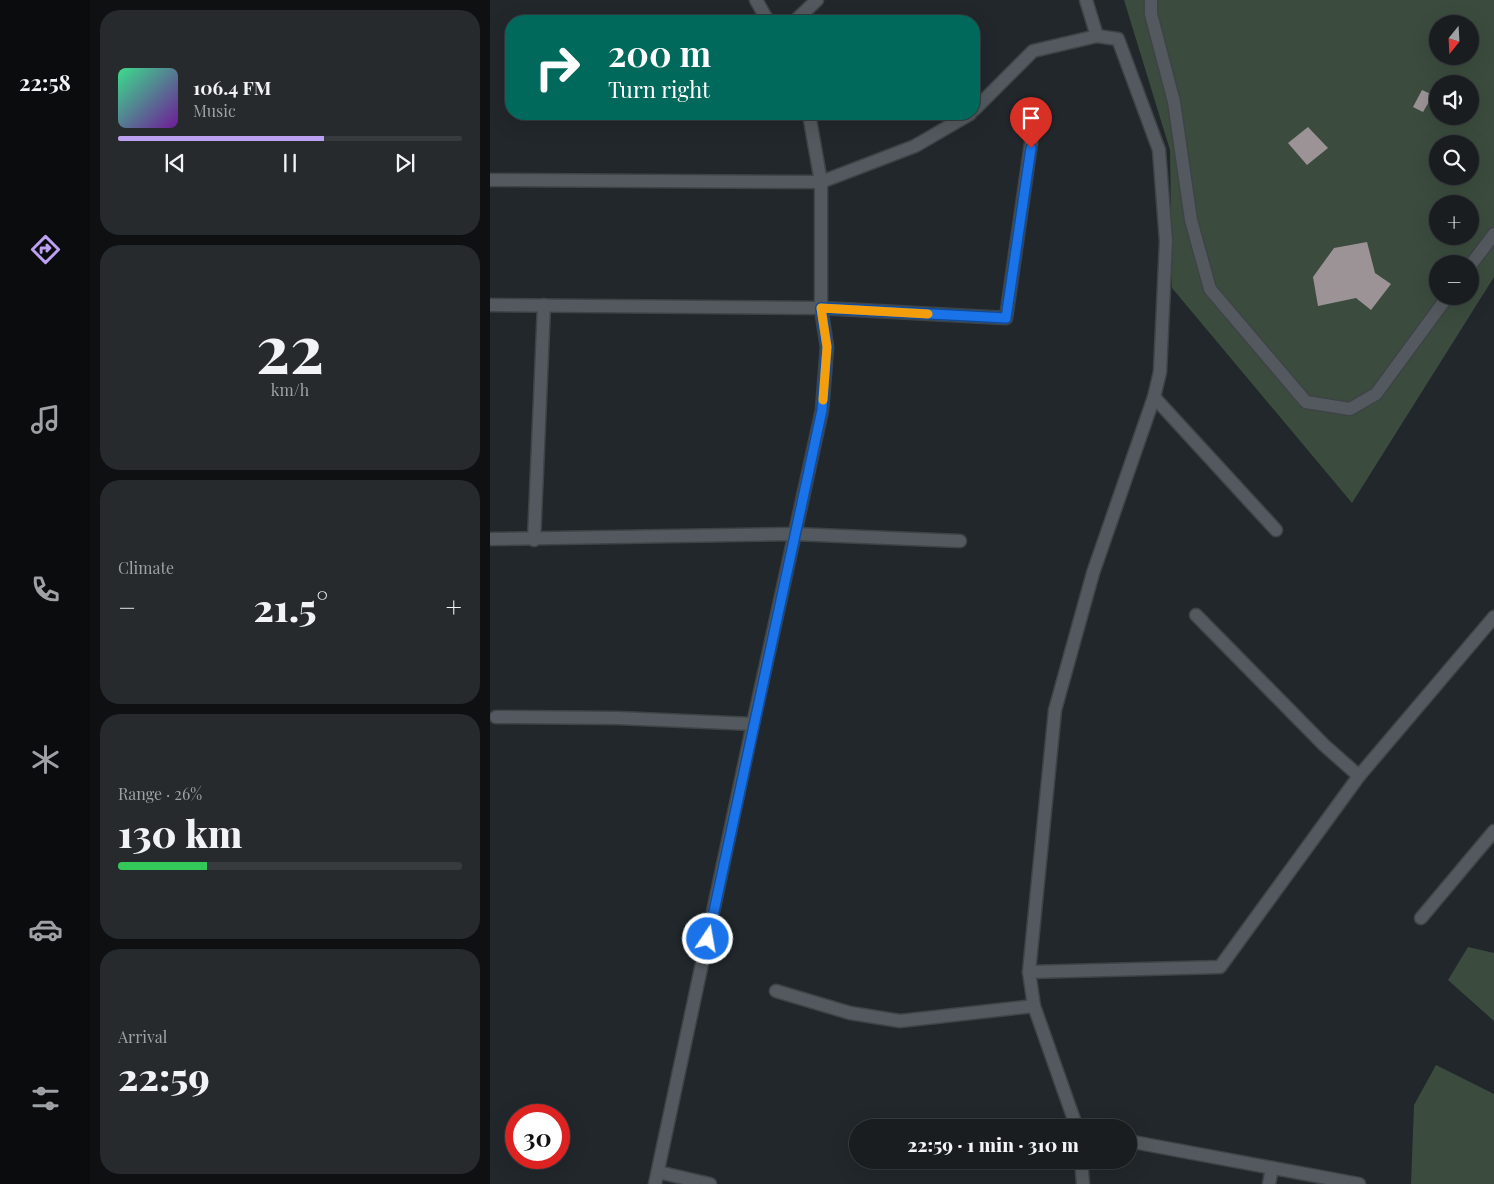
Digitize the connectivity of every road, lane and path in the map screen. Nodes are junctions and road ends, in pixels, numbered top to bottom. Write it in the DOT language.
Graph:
graph roads {
  1 [pos="756,0"];
  2 [pos="817,0"];
  3 [pos="1086,0"];
  4 [pos="1152,0"];
  5 [pos="765,15"];
  6 [pos="801,15"];
  7 [pos="1097,36"];
  8 [pos="980,104"];
  9 [pos="810,120"];
  10 [pos="960,120"];
  11 [pos="1033,129"];
  12 [pos="490,180"];
  13 [pos="821,182"];
  14 [pos="1494,234"];
  15 [pos="1478,255"];
  16 [pos="544,304"];
  17 [pos="490,305"];
  18 [pos="1441,305"];
  19 [pos="821,308"];
  20 [pos="1154,397"];
  21 [pos="1276,530"];
  22 [pos="794,534"];
  23 [pos="490,540"];
  24 [pos="534,540"];
  25 [pos="960,541"];
  26 [pos="1196,616"];
  27 [pos="1493,620"];
  28 [pos="496,717"];
  29 [pos="753,724"];
  30 [pos="1359,776"];
  31 [pos="1494,831"];
  32 [pos="1421,918"];
  33 [pos="1029,972"];
  34 [pos="776,991"];
  35 [pos="1034,1006"];
  36 [pos="1074,1119"];
  37 [pos="1137,1143"];
  38 [pos="1272,1168"];
  39 [pos="1082,1169"];
  40 [pos="657,1178"];
  41 [pos="710,1184"];
  42 [pos="1083,1184"];
  43 [pos="1270,1184"];
  44 [pos="1359,1184"];
  1 -- 5 [label="street"];
  2 -- 6 [label="street"];
  3 -- 7 [label="street"];
  4 -- 18 [label="street"];
  7 -- 8 [label="street"];
  7 -- 20 [label="street"];
  9 -- 13 [label="street"];
  10 -- 13 [label="street"];
  11 -- 19 [label="street"];
  12 -- 13 [label="street"];
  13 -- 19 [label="street"];
  14 -- 15 [label="street"];
  16 -- 17 [label="street"];
  16 -- 19 [label="street"];
  16 -- 24 [label="street"];
  19 -- 22 [label="street"];
  20 -- 21 [label="street"];
  20 -- 33 [label="street"];
  22 -- 24 [label="street"];
  22 -- 25 [label="street"];
  22 -- 29 [label="street"];
  23 -- 24 [label="street"];
  26 -- 30 [label="street"];
  27 -- 30 [label="street"];
  28 -- 29 [label="street"];
  29 -- 40 [label="street"];
  30 -- 33 [label="street"];
  31 -- 32 [label="street"];
  33 -- 35 [label="street"];
  34 -- 35 [label="street"];
  35 -- 36 [label="street"];
  37 -- 38 [label="street"];
  38 -- 43 [label="street"];
  38 -- 44 [label="street"];
  39 -- 42 [label="street"];
  40 -- 41 [label="street"];
}
